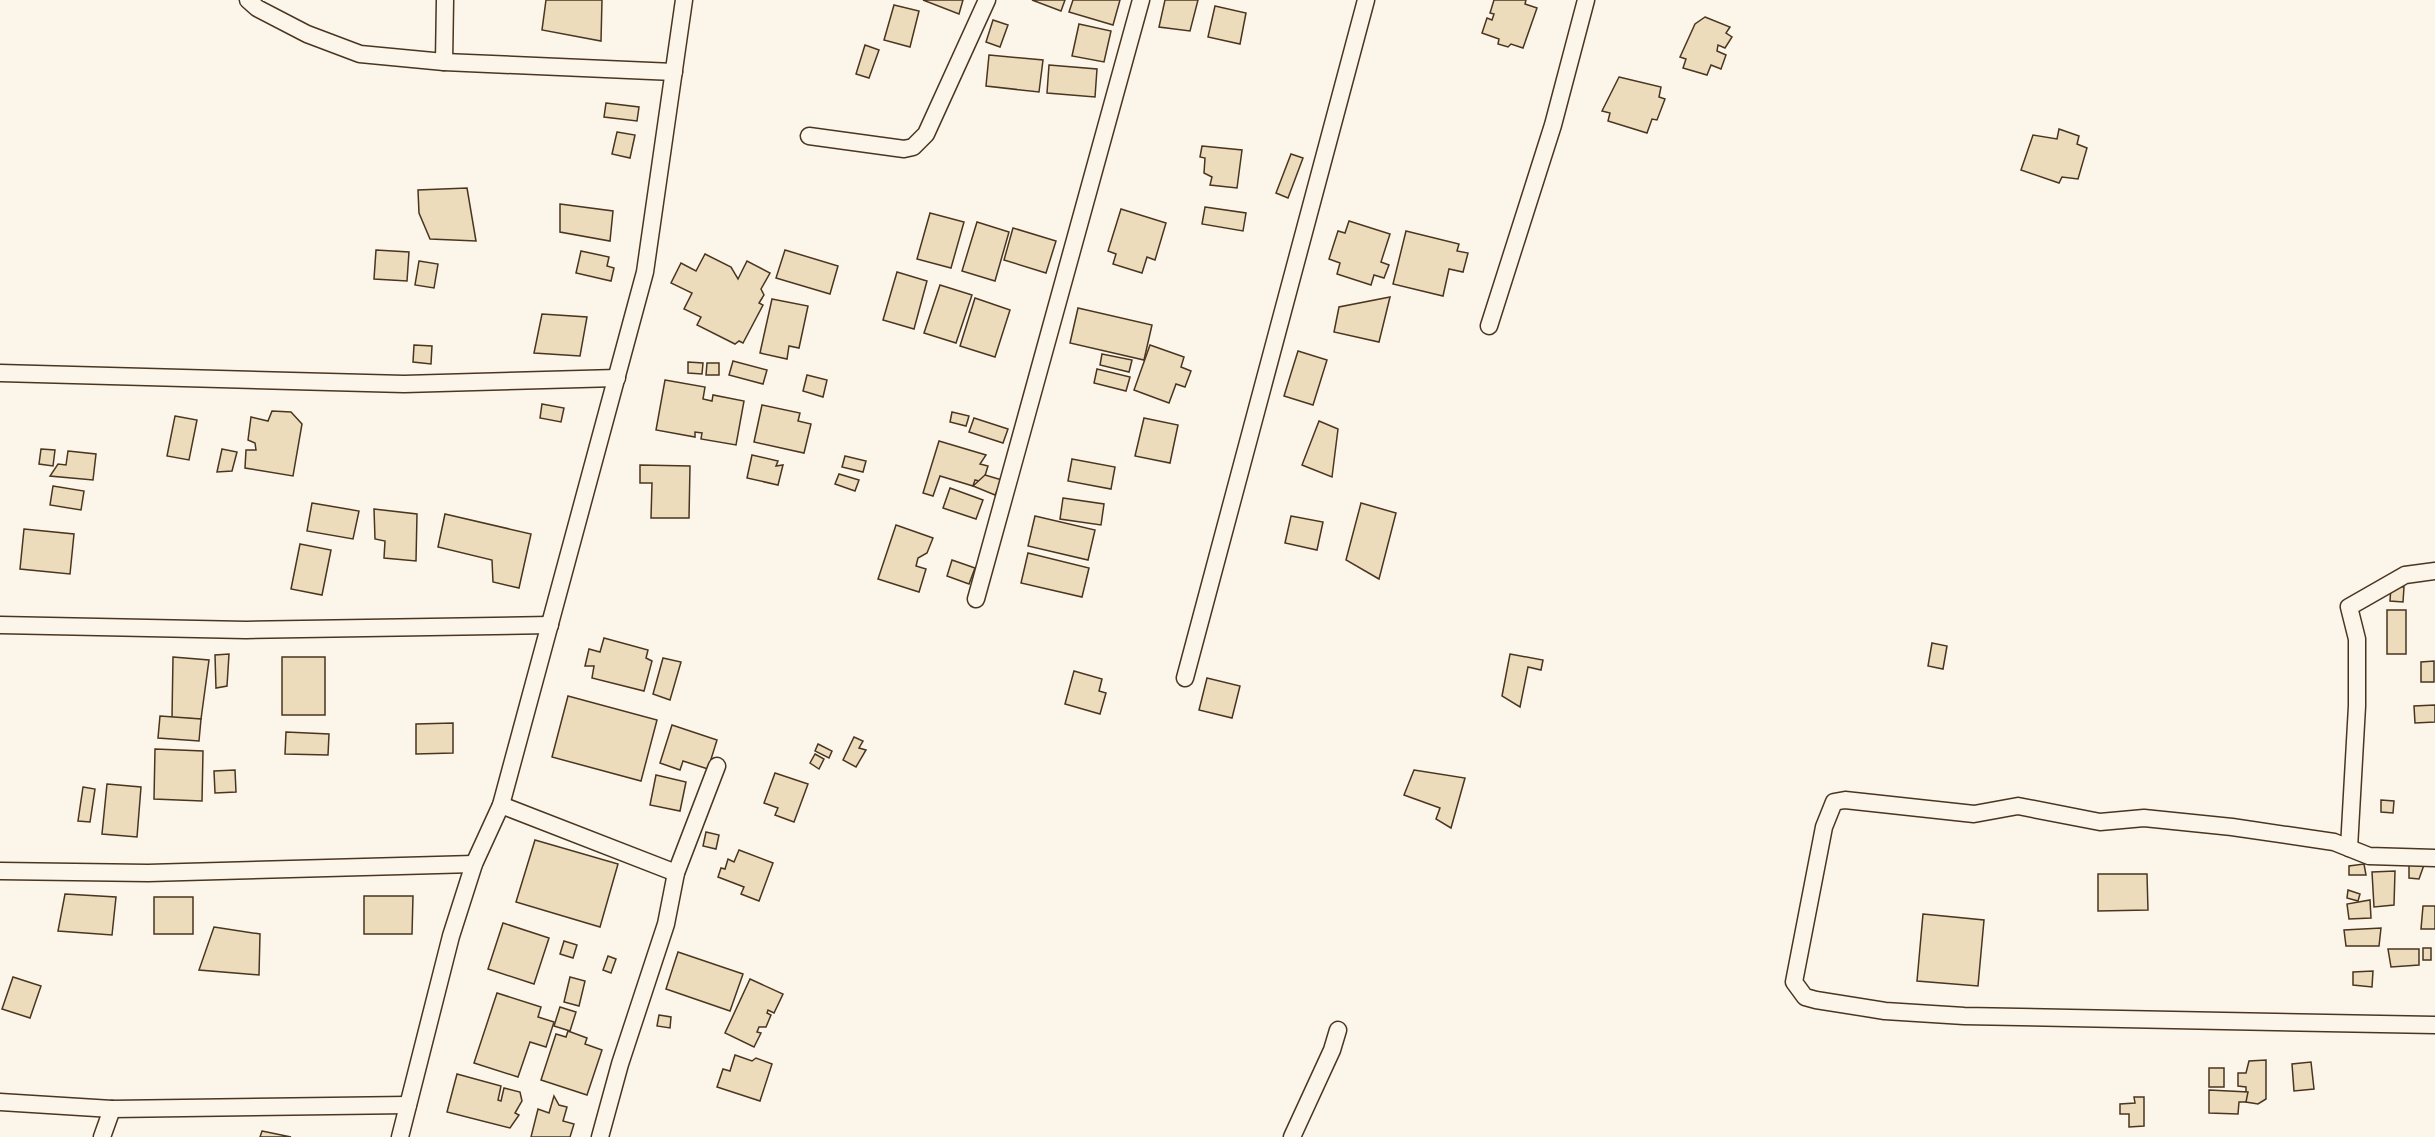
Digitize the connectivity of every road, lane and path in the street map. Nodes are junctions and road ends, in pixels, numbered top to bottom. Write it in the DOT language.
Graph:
graph roads {
  1 [pos="248,0"];
  2 [pos="445,0"];
  3 [pos="684,0"];
  4 [pos="987,0"];
  5 [pos="1141,0"];
  6 [pos="1366,0"];
  7 [pos="1586,0"];
  8 [pos="444,62"];
  9 [pos="674,72"];
  10 [pos="809,136"];
  11 [pos="1489,326"];
  12 [pos="0,373"];
  13 [pos="616,378"];
  14 [pos="2435,571"];
  15 [pos="976,599"];
  16 [pos="0,625"];
  17 [pos="550,625"];
  18 [pos="1185,678"];
  19 [pos="717,766"];
  20 [pos="501,805"];
  21 [pos="2349,848"];
  22 [pos="2435,858"];
  23 [pos="474,864"];
  24 [pos="0,871"];
  25 [pos="676,873"];
  26 [pos="2435,1025"];
  27 [pos="1338,1030"];
  28 [pos="0,1102"];
  29 [pos="408,1105"];
  30 [pos="112,1109"];
  31 [pos="102,1137"];
  32 [pos="400,1137"];
  33 [pos="600,1137"];
  34 [pos="1292,1137"];
  1 -- 8 [label="street"];
  2 -- 8 [label="street"];
  3 -- 9 [label="street"];
  4 -- 10 [label="street"];
  5 -- 15 [label="street"];
  6 -- 18 [label="street"];
  7 -- 11 [label="street"];
  8 -- 9 [label="street"];
  9 -- 13 [label="street"];
  12 -- 13 [label="street"];
  13 -- 17 [label="street"];
  14 -- 21 [label="street"];
  16 -- 17 [label="street"];
  17 -- 20 [label="street"];
  19 -- 25 [label="street"];
  20 -- 23 [label="street"];
  20 -- 25 [label="street"];
  21 -- 22 [label="street"];
  21 -- 26 [label="street"];
  23 -- 24 [label="street"];
  23 -- 29 [label="street"];
  25 -- 33 [label="street"];
  27 -- 34 [label="street"];
  28 -- 30 [label="street"];
  29 -- 30 [label="street"];
  29 -- 32 [label="street"];
  30 -- 31 [label="street"];
}
